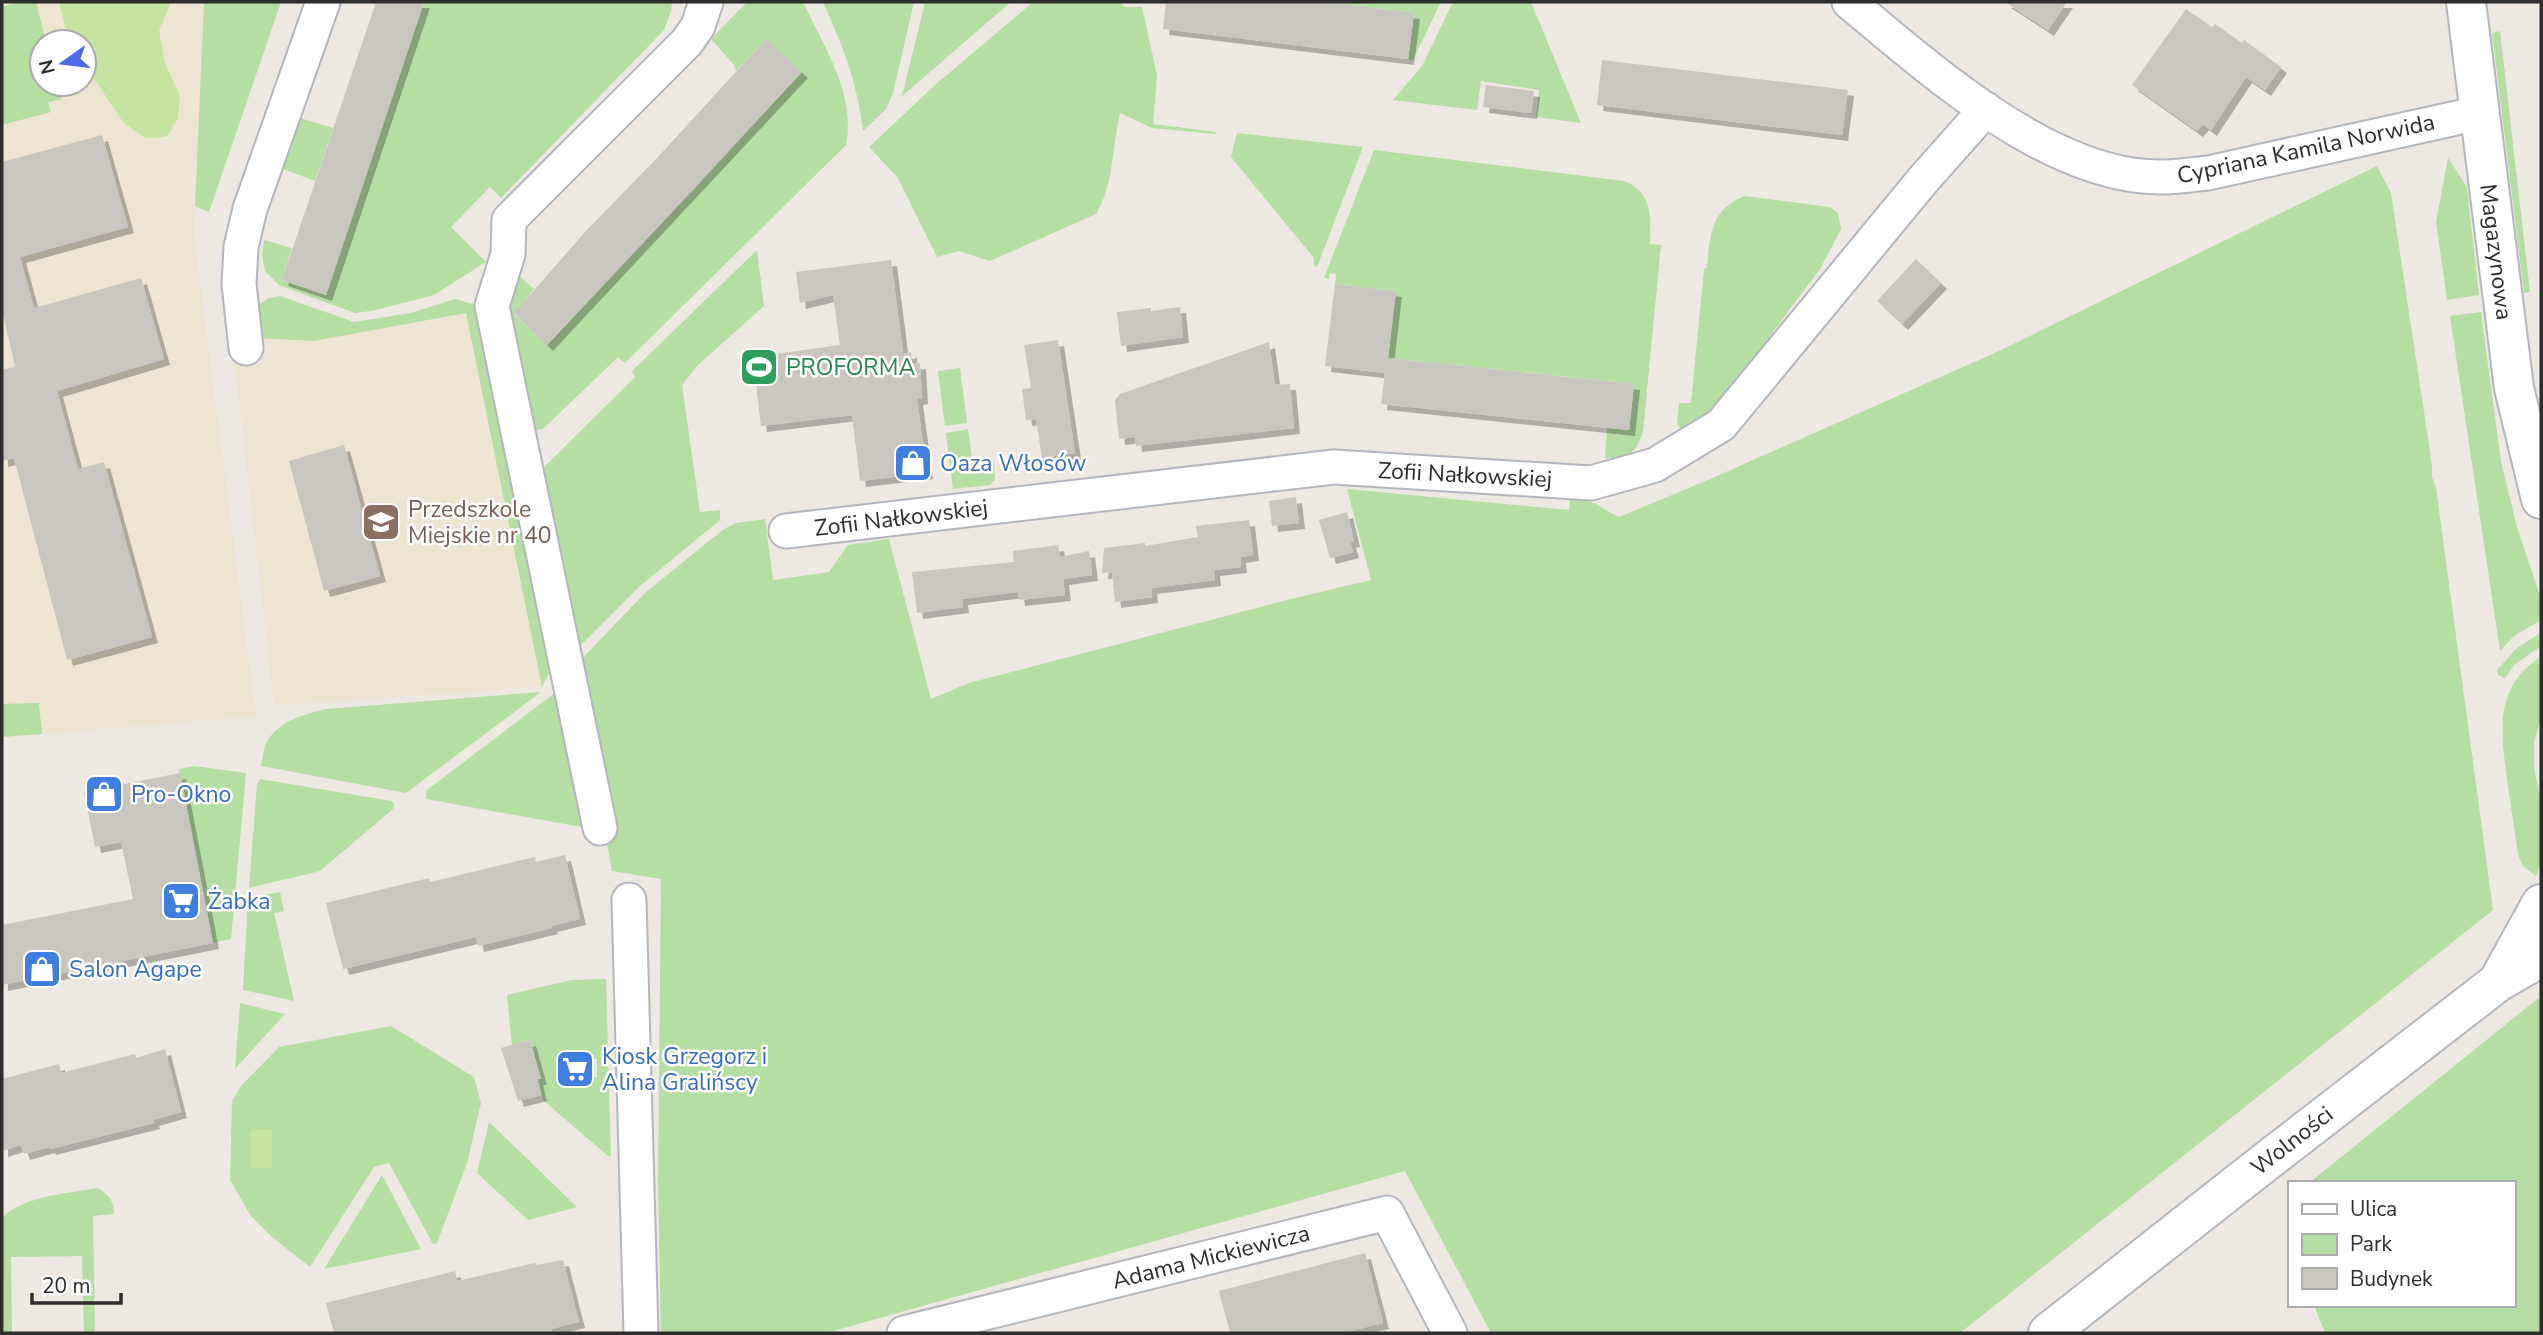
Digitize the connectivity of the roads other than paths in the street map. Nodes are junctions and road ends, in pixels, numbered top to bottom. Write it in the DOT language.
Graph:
graph roads {
  1 [pos="323,2"];
  2 [pos="706,2"];
  3 [pos="1849,2"];
  4 [pos="2466,2"];
  5 [pos="1986,109"];
  6 [pos="2479,113"];
  7 [pos="246,348"];
  8 [pos="2541,499"];
  9 [pos="786,531"];
  10 [pos="600,828"];
  11 [pos="629,900"];
  12 [pos="2541,904"];
  13 [pos="2541,957"];
  14 [pos="2498,982"];
  15 [pos="641,1333"];
  16 [pos="904,1333"];
  17 [pos="1450,1333"];
  18 [pos="2049,1333"];
  1 -- 7 [label="street"];
  2 -- 10 [label="street"];
  3 -- 5 [label="street, Cypriana Kamila Norwida"];
  4 -- 6 [label="street, Magazynowa"];
  5 -- 6 [label="street, Cypriana Kamila Norwida"];
  5 -- 9 [label="street, Zofii Nałkowskiej"];
  6 -- 8 [label="street, Magazynowa"];
  11 -- 15 [label="street"];
  12 -- 14 [label="street"];
  13 -- 14 [label="street, Wolności"];
  14 -- 18 [label="street, Wolności"];
  16 -- 17 [label="street, Adama Mickiewicza"];
}
